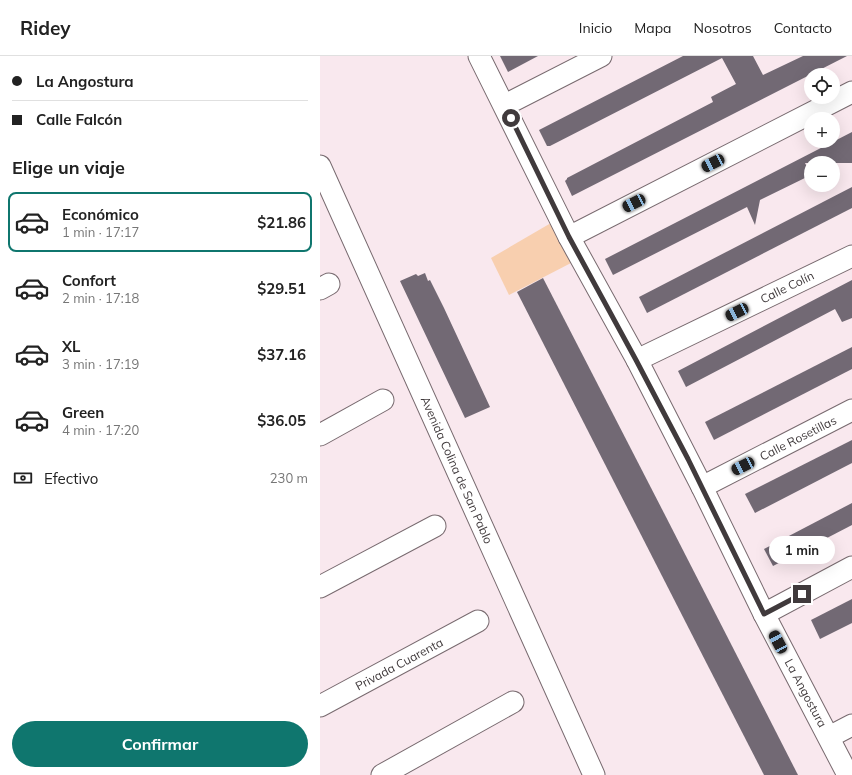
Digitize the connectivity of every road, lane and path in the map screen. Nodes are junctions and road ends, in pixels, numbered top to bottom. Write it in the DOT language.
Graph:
graph roads {
  1 [pos="479,56"];
  2 [pos="601,56"];
  3 [pos="852,92"];
  4 [pos="505,105"];
  5 [pos="320,166"];
  6 [pos="569,237"];
  7 [pos="852,256"];
  8 [pos="636,360"];
  9 [pos="383,400"];
  10 [pos="852,410"];
  11 [pos="320,435"];
  12 [pos="702,487"];
  13 [pos="434,526"];
  14 [pos="852,568"];
  15 [pos="320,587"];
  16 [pos="764,614"];
  17 [pos="478,621"];
  18 [pos="513,702"];
  19 [pos="320,706"];
  20 [pos="852,725"];
  21 [pos="829,737"];
  22 [pos="382,775"];
  23 [pos="594,775"];
  24 [pos="848,775"];
  1 -- 4 [label="street, La Angostura"];
  2 -- 4 [label="street"];
  3 -- 6 [label="street"];
  4 -- 6 [label="street, La Angostura"];
  5 -- 23 [label="street, Avenida Colina de San Pablo"];
  6 -- 8 [label="street, La Angostura"];
  7 -- 8 [label="street, Calle Colín"];
  8 -- 12 [label="street, La Angostura"];
  9 -- 11 [label="street"];
  10 -- 12 [label="street, Calle Rosetillas"];
  12 -- 16 [label="street, La Angostura"];
  13 -- 15 [label="street"];
  14 -- 16 [label="street"];
  16 -- 21 [label="street, La Angostura"];
  17 -- 19 [label="street, Privada Cuarenta"];
  18 -- 22 [label="street"];
  20 -- 21 [label="street"];
  21 -- 24 [label="street, La Angostura"];
}
